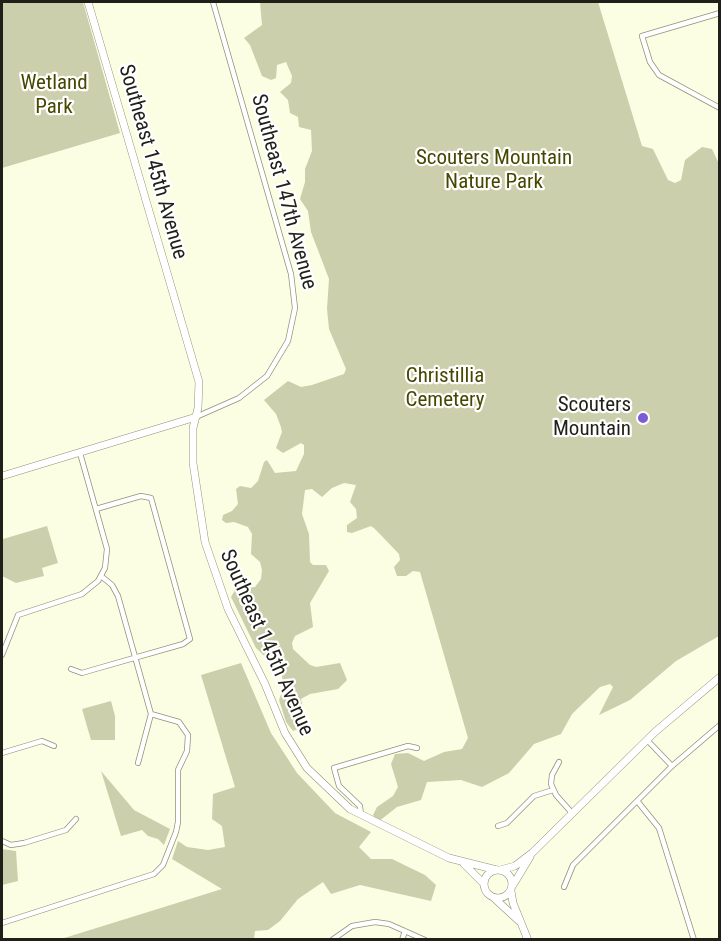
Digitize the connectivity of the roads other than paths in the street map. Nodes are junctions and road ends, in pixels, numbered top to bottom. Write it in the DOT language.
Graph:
graph roads {
  1 [pos="88,2"];
  2 [pos="213,2"];
  3 [pos="720,13"];
  4 [pos="720,108"];
  5 [pos="196,417"];
  6 [pos="80,453"];
  7 [pos="2,476"];
  8 [pos="96,509"];
  9 [pos="101,576"];
  10 [pos="2,656"];
  11 [pos="135,658"];
  12 [pos="71,669"];
  13 [pos="720,677"];
  14 [pos="151,714"];
  15 [pos="717,727"];
  16 [pos="720,734"];
  17 [pos="647,740"];
  18 [pos="54,746"];
  19 [pos="417,748"];
  20 [pos="2,753"];
  21 [pos="559,762"];
  22 [pos="138,763"];
  23 [pos="672,766"];
  24 [pos="553,790"];
  25 [pos="638,802"];
  26 [pos="572,813"];
  27 [pos="361,816"];
  28 [pos="76,819"];
  29 [pos="498,826"];
  30 [pos="2,841"];
  31 [pos="532,853"];
  32 [pos="462,862"];
  33 [pos="498,870"];
  34 [pos="484,884"];
  35 [pos="564,887"];
  36 [pos="512,888"];
  37 [pos="494,898"];
  38 [pos="2,923"];
  39 [pos="520,923"];
  40 [pos="405,931"];
  41 [pos="332,939"];
  42 [pos="402,939"];
  43 [pos="425,939"];
  44 [pos="528,939"];
  45 [pos="694,939"];
  1 -- 5 [label="main road, Southeast 145th Avenue"];
  2 -- 5 [label="street, Southeast 147th Avenue"];
  3 -- 4 [label="street"];
  5 -- 6 [label="main road"];
  5 -- 27 [label="main road, Southeast 145th Avenue"];
  6 -- 7 [label="main road"];
  6 -- 8 [label="street"];
  8 -- 9 [label="street"];
  8 -- 11 [label="street"];
  9 -- 10 [label="street"];
  9 -- 11 [label="street"];
  11 -- 12 [label="street"];
  11 -- 14 [label="street"];
  13 -- 17 [label="main road"];
  14 -- 22 [label="street"];
  14 -- 38 [label="street"];
  15 -- 16 [label="street"];
  15 -- 23 [label="street"];
  17 -- 23 [label="street"];
  17 -- 26 [label="main road"];
  18 -- 20 [label="street"];
  19 -- 27 [label="street"];
  21 -- 24 [label="street"];
  23 -- 25 [label="street"];
  24 -- 26 [label="street"];
  24 -- 29 [label="street"];
  25 -- 35 [label="street"];
  25 -- 45 [label="street"];
  26 -- 31 [label="main road"];
  27 -- 32 [label="main road, Southeast 145th Avenue"];
  28 -- 30 [label="street"];
  31 -- 33 [label="main road"];
  31 -- 36 [label="main road"];
  32 -- 33 [label="main road, Southeast 145th Avenue"];
  32 -- 34 [label="main road, Southeast 145th Avenue"];
  33 -- 34 [label="main road"];
  33 -- 36 [label="main road"];
  34 -- 37 [label="main road, Southeast 145th Avenue"];
  36 -- 37 [label="main road"];
  36 -- 39 [label="main road"];
  37 -- 39 [label="main road"];
  39 -- 44 [label="main road"];
  40 -- 41 [label="street"];
  40 -- 42 [label="street"];
  40 -- 43 [label="street"];
}
